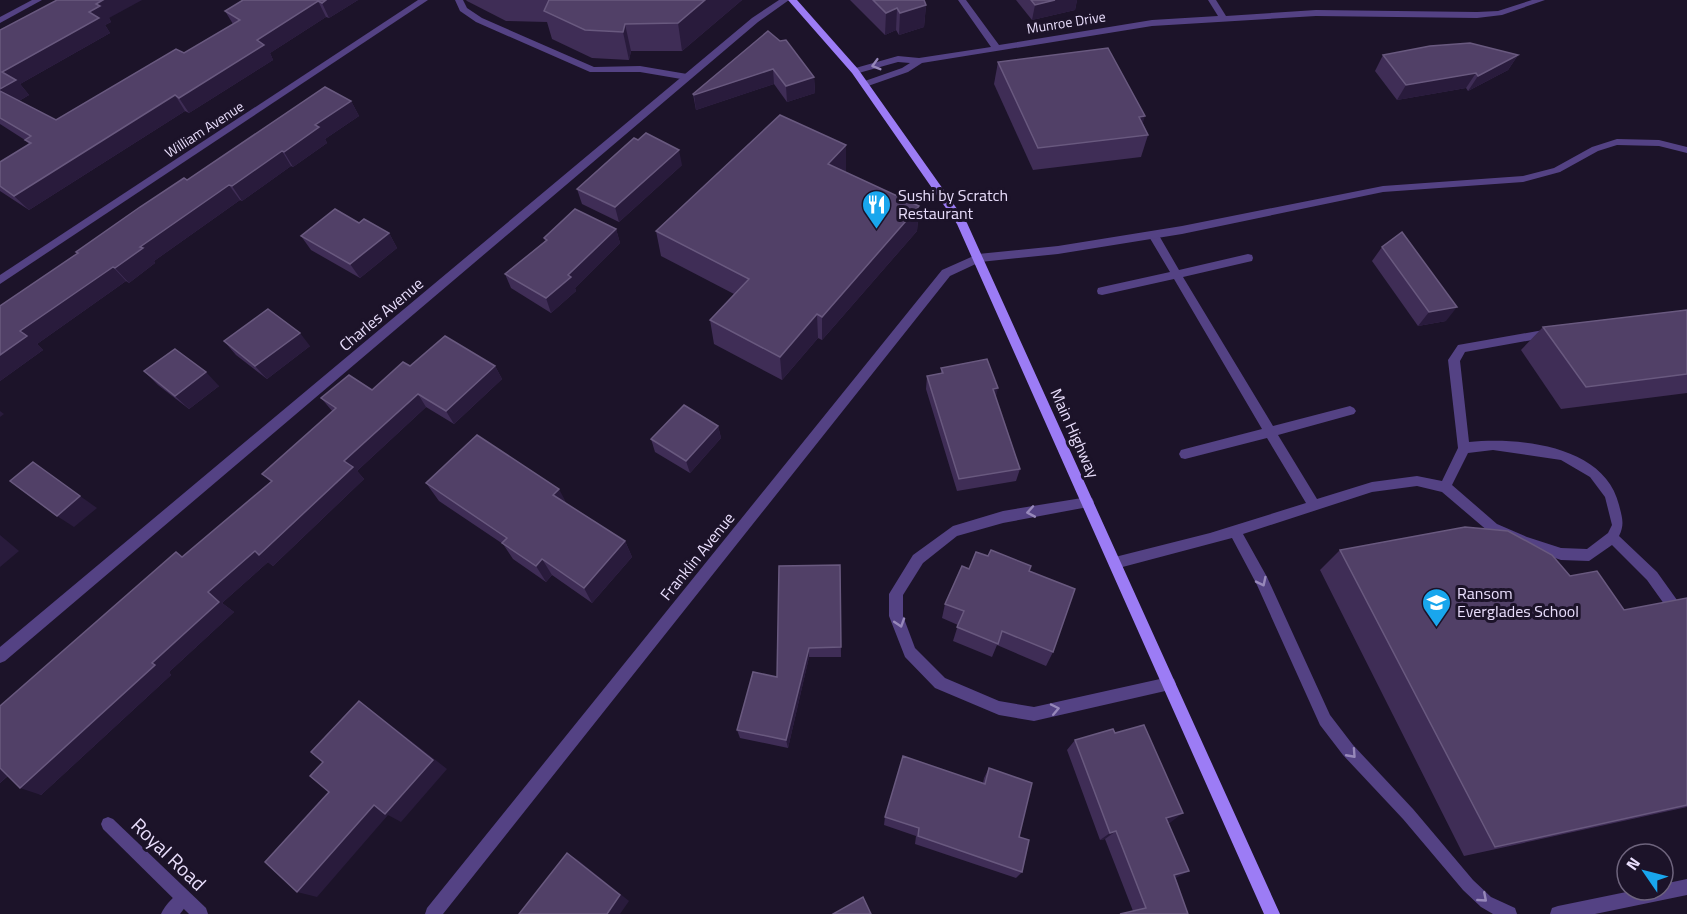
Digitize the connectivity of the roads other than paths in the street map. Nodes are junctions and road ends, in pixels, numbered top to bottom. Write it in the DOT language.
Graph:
graph roads {
  1 [pos="38,0"];
  2 [pos="424,0"];
  3 [pos="459,0"];
  4 [pos="785,0"];
  5 [pos="792,0"];
  6 [pos="962,0"];
  7 [pos="1212,0"];
  8 [pos="1541,0"];
  9 [pos="1224,19"];
  10 [pos="0,20"];
  11 [pos="996,48"];
  12 [pos="919,61"];
  13 [pos="855,71"];
  14 [pos="687,77"];
  15 [pos="864,84"];
  16 [pos="1687,150"];
  17 [pos="1153,235"];
  18 [pos="978,258"];
  19 [pos="1248,258"];
  20 [pos="1177,275"];
  21 [pos="0,280"];
  22 [pos="1102,291"];
  23 [pos="1557,332"];
  24 [pos="1350,411"];
  25 [pos="1269,431"];
  26 [pos="1464,447"];
  27 [pos="1185,454"];
  28 [pos="1445,487"];
  29 [pos="1088,502"];
  30 [pos="1314,506"];
  31 [pos="1234,530"];
  32 [pos="1612,537"];
  33 [pos="1115,563"];
  34 [pos="1687,625"];
  35 [pos="0,656"];
  36 [pos="1169,684"];
  37 [pos="108,824"];
  38 [pos="1687,887"];
  39 [pos="184,898"];
  40 [pos="169,914"];
  41 [pos="200,914"];
  42 [pos="433,914"];
  43 [pos="1272,914"];
  44 [pos="1509,914"];
  45 [pos="1558,914"];
  1 -- 10 [label="street"];
  2 -- 21 [label="street, William Avenue"];
  3 -- 14 [label="street"];
  4 -- 14 [label="street, Charles Avenue"];
  5 -- 13 [label="main road, Main Highway"];
  6 -- 11 [label="street"];
  7 -- 9 [label="street"];
  8 -- 9 [label="street, Munroe Drive"];
  9 -- 11 [label="street, Munroe Drive"];
  11 -- 12 [label="street, Munroe Drive"];
  12 -- 13 [label="street, Munroe Drive, one-way"];
  12 -- 15 [label="street, Munroe Drive"];
  13 -- 15 [label="main road, Main Highway"];
  14 -- 35 [label="street, Charles Avenue"];
  15 -- 18 [label="main road, Main Highway"];
  16 -- 17 [label="street, Franklin Avenue"];
  17 -- 18 [label="street, Franklin Avenue"];
  17 -- 20 [label="street"];
  18 -- 29 [label="main road, Main Highway"];
  18 -- 42 [label="street, Franklin Avenue"];
  19 -- 20 [label="street"];
  20 -- 22 [label="street"];
  20 -- 25 [label="street"];
  23 -- 26 [label="street"];
  24 -- 25 [label="street"];
  25 -- 27 [label="street"];
  25 -- 30 [label="street"];
  26 -- 28 [label="street"];
  26 -- 32 [label="street"];
  28 -- 30 [label="street"];
  28 -- 32 [label="street"];
  29 -- 33 [label="main road, Main Highway"];
  29 -- 36 [label="street, one-way"];
  30 -- 31 [label="street"];
  31 -- 33 [label="street"];
  31 -- 44 [label="street, one-way"];
  32 -- 34 [label="street"];
  33 -- 36 [label="main road, Main Highway"];
  36 -- 43 [label="main road, Main Highway"];
  37 -- 39 [label="street, Royal Road"];
  38 -- 45 [label="street"];
  39 -- 40 [label="street"];
  39 -- 41 [label="street, Royal Road"];
}
